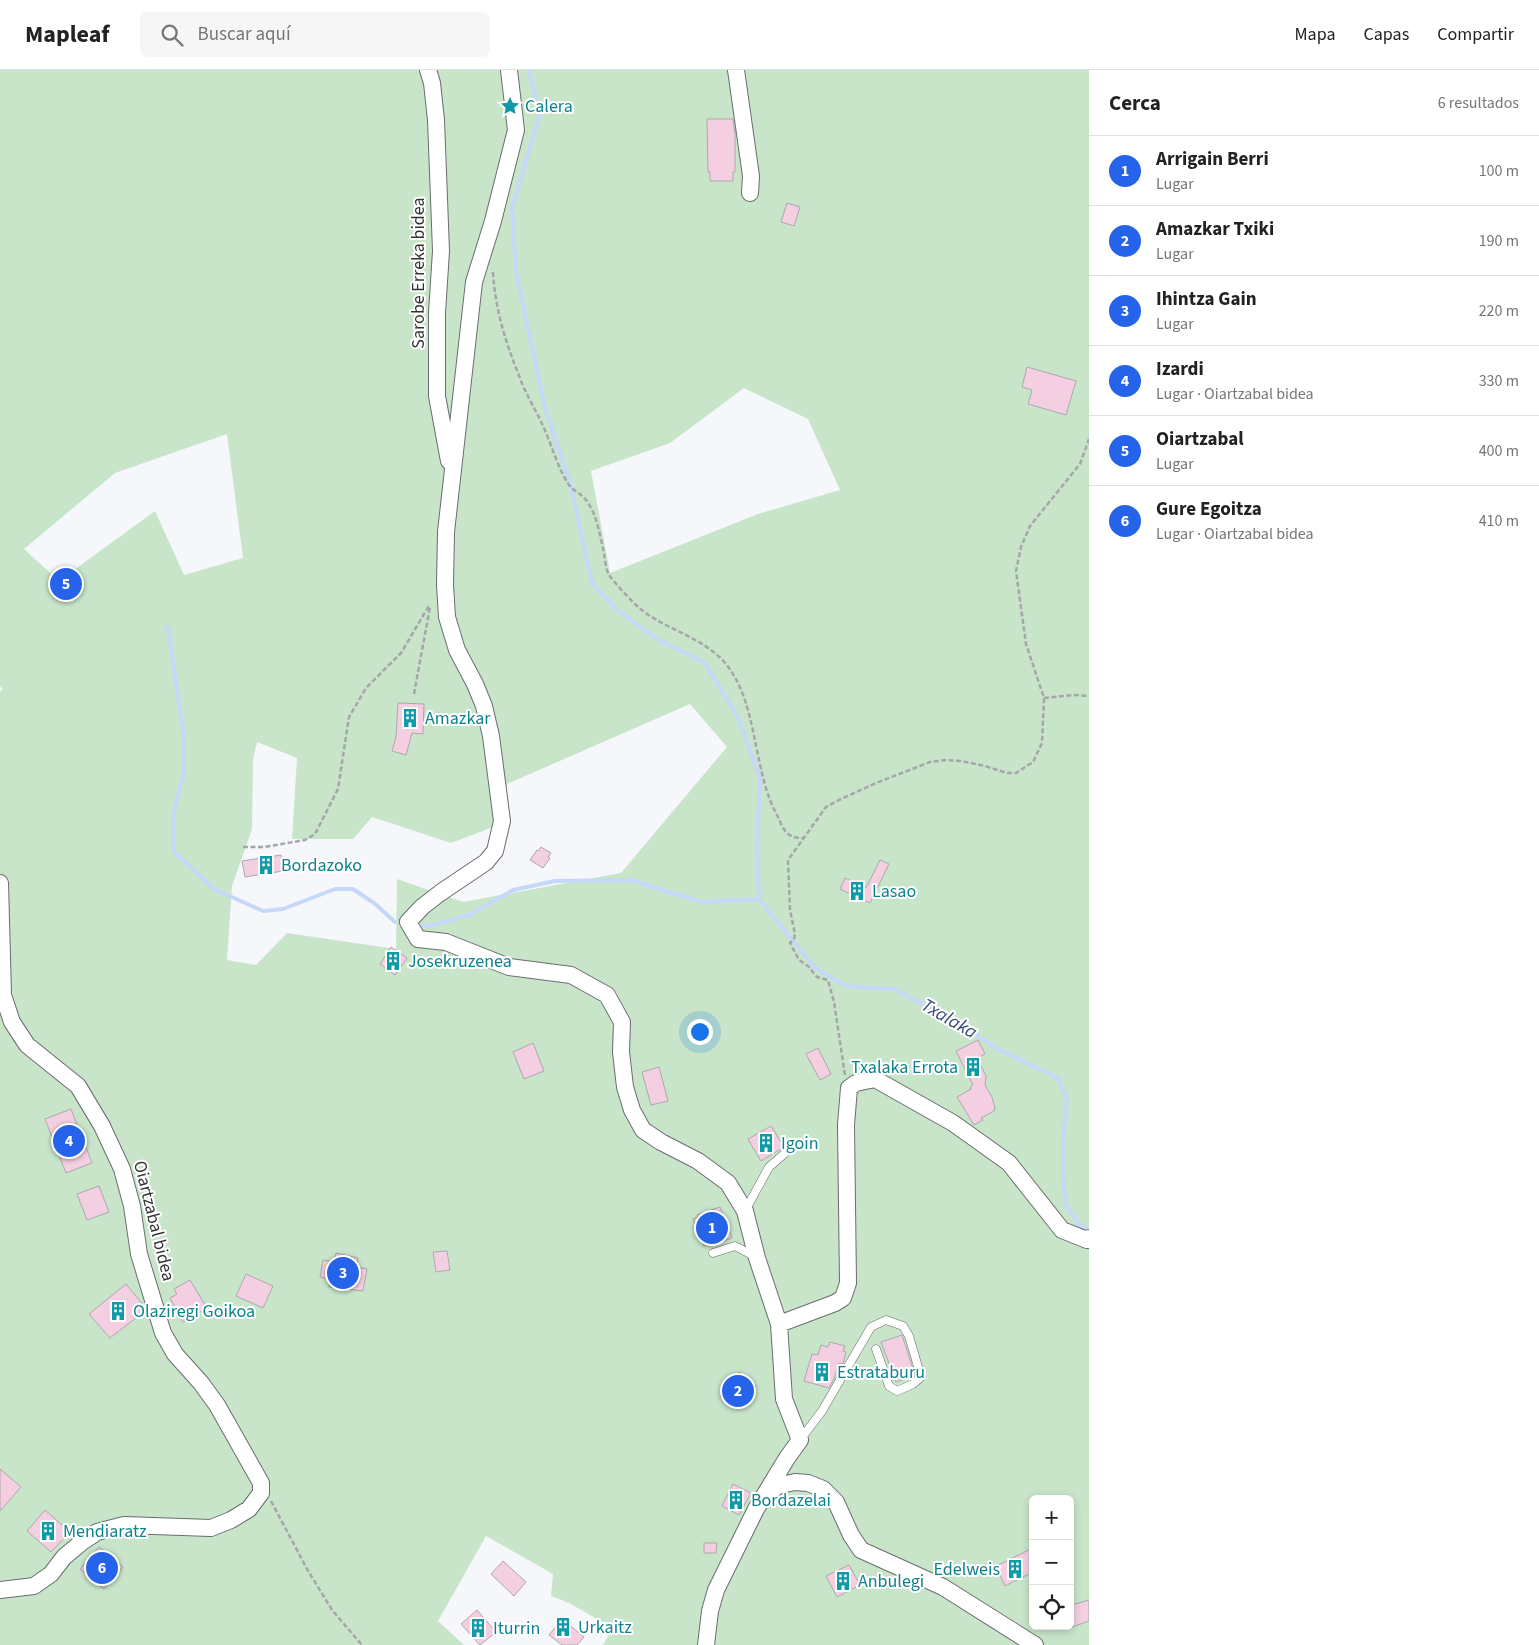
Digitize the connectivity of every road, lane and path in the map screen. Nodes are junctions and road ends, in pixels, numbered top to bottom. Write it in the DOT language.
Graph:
graph roads {
  1 [pos="428,70"];
  2 [pos="509,70"];
  3 [pos="736,70"];
  4 [pos="750,192"];
  5 [pos="493,265"];
  6 [pos="1089,439"];
  7 [pos="453,476"];
  8 [pos="444,585"];
  9 [pos="430,604"];
  10 [pos="414,694"];
  11 [pos="1089,696"];
  12 [pos="1044,698"];
  13 [pos="804,838"];
  14 [pos="243,847"];
  15 [pos="0,883"];
  16 [pos="848,1096"];
  17 [pos="784,1154"];
  18 [pos="744,1211"];
  19 [pos="1088,1240"];
  20 [pos="713,1253"];
  21 [pos="757,1258"];
  22 [pos="779,1324"];
  23 [pos="876,1349"];
  24 [pos="800,1440"];
  25 [pos="261,1483"];
  26 [pos="767,1493"];
  27 [pos="0,1590"];
  28 [pos="362,1645"];
  29 [pos="706,1645"];
  30 [pos="1035,1645"];
  1 -- 7 [label="street, Sarobe Erreka bidea"];
  2 -- 7 [label="street"];
  3 -- 4 [label="street"];
  5 -- 13 [label="path"];
  6 -- 12 [label="path"];
  7 -- 8 [label="street"];
  8 -- 9 [label="path"];
  8 -- 18 [label="street"];
  9 -- 10 [label="path"];
  9 -- 14 [label="path"];
  11 -- 12 [label="path"];
  12 -- 13 [label="path"];
  13 -- 16 [label="path"];
  15 -- 25 [label="street, Oiartzabal bidea"];
  16 -- 19 [label="street"];
  16 -- 22 [label="street"];
  17 -- 18 [label="lane"];
  18 -- 21 [label="street"];
  20 -- 21 [label="lane"];
  21 -- 22 [label="street"];
  22 -- 24 [label="street"];
  23 -- 24 [label="lane"];
  24 -- 26 [label="street"];
  25 -- 27 [label="street"];
  25 -- 28 [label="path"];
  26 -- 29 [label="street"];
  26 -- 30 [label="street"];
}
